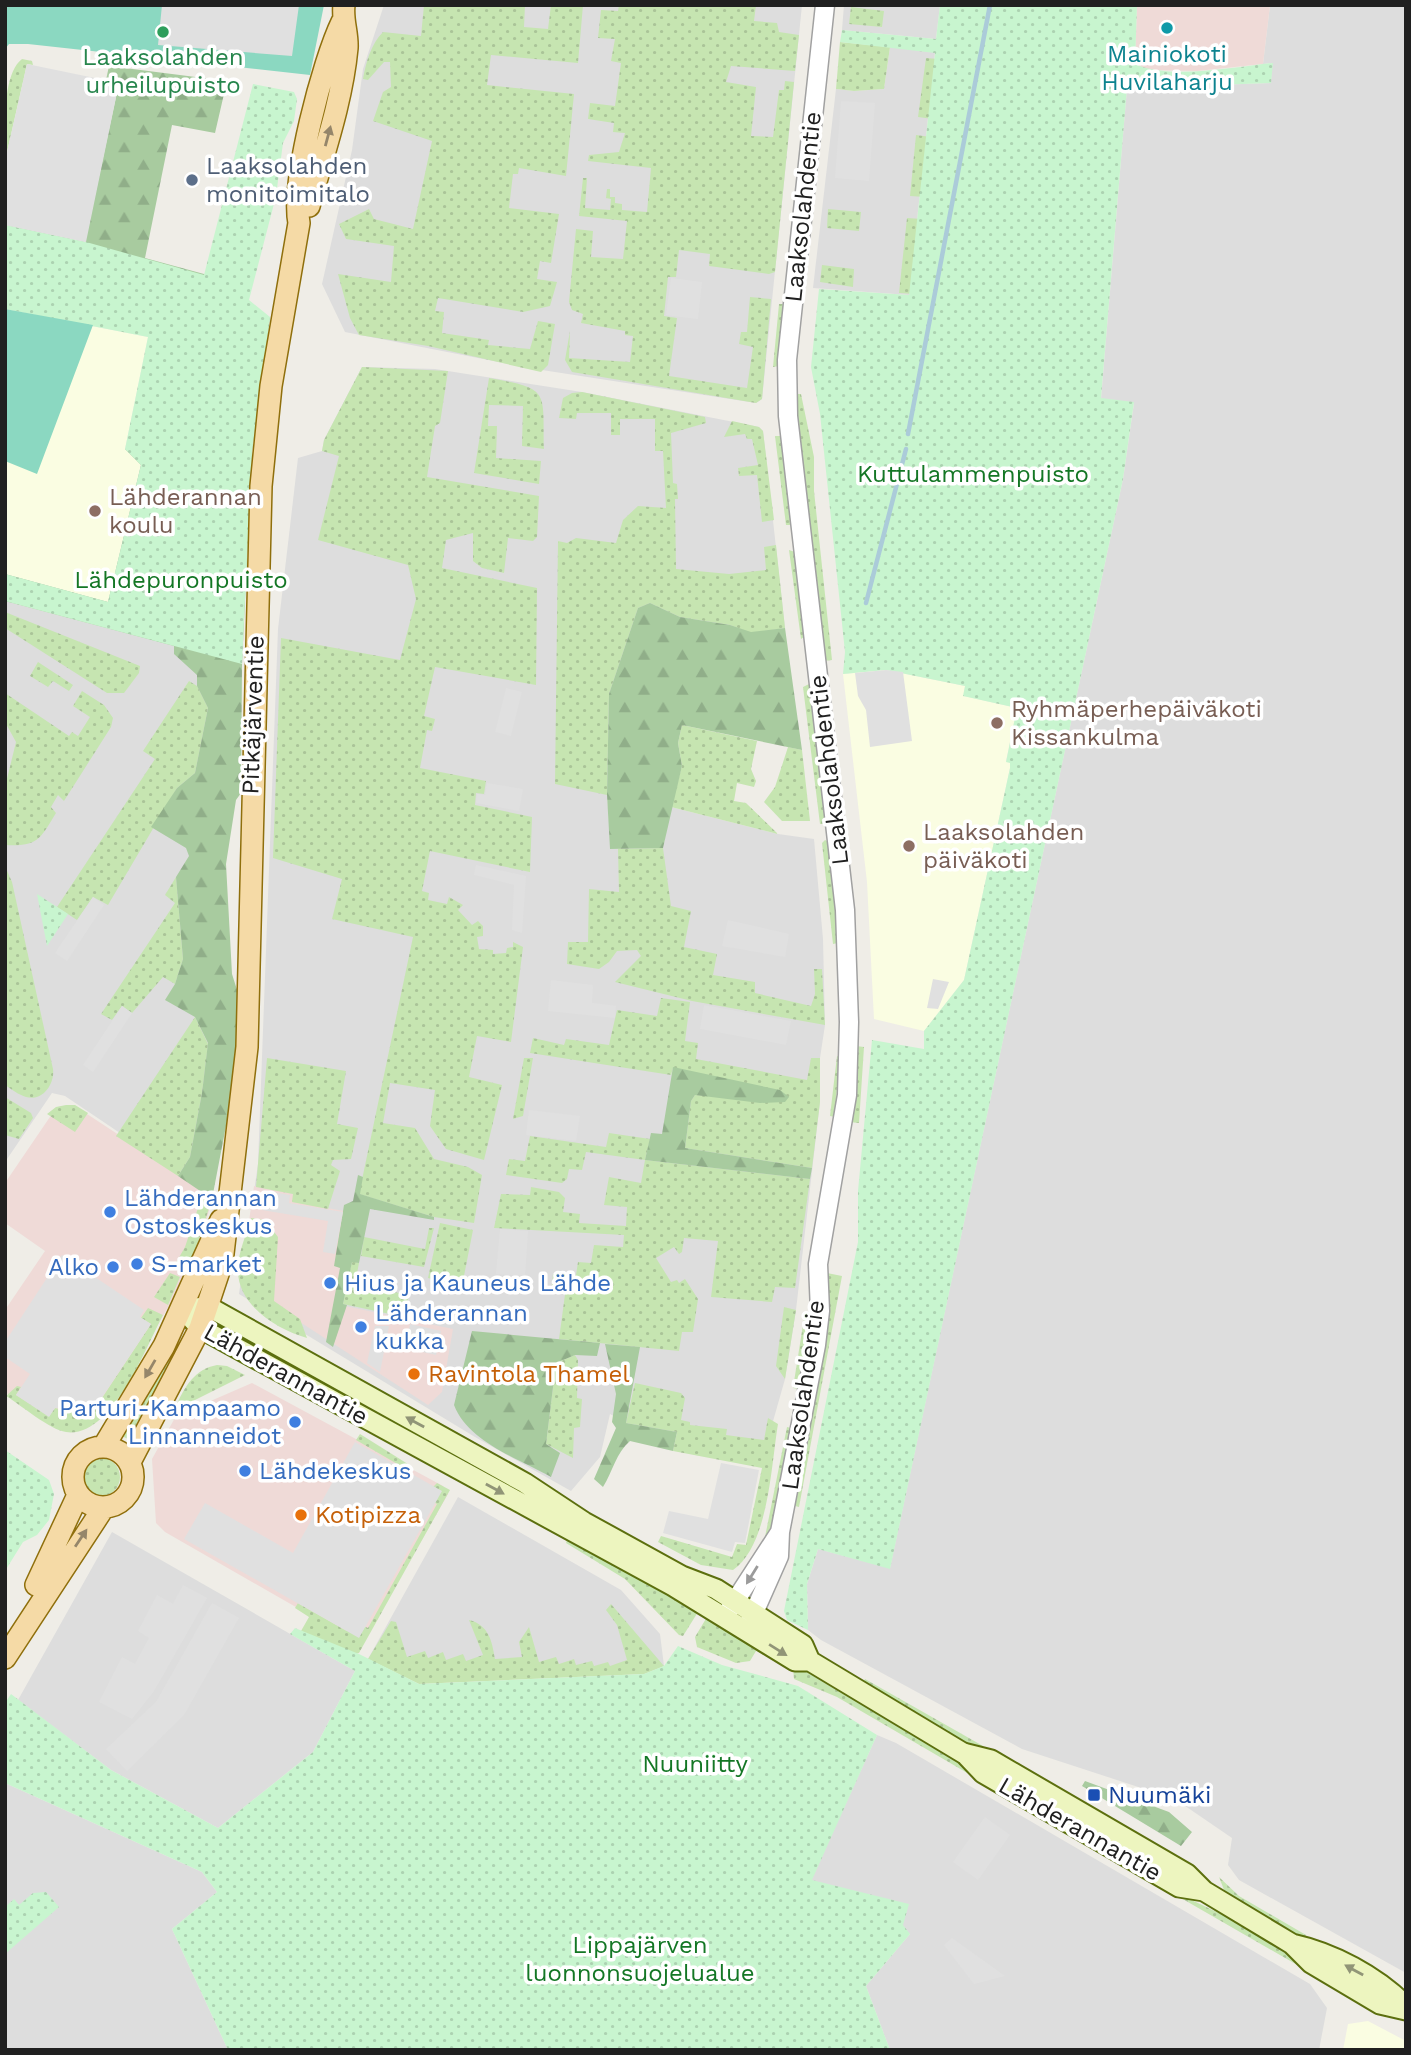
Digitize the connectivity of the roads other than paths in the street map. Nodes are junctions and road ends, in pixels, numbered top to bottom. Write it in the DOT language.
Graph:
graph roads {
  1 [pos="825,5"];
  2 [pos="343,14"];
  3 [pos="226,1209"];
  4 [pos="209,1307"];
  5 [pos="183,1309"];
  6 [pos="200,1328"];
  7 [pos="104,1446"];
  8 [pos="130,1462"];
  9 [pos="78,1495"];
  10 [pos="104,1507"];
  11 [pos="780,1532"];
  12 [pos="730,1609"];
  13 [pos="751,1622"];
  14 [pos="17,1636"];
  15 [pos="5,1658"];
  16 [pos="1406,2008"];
  1 -- 11 [label="street, Laaksolahdentie"];
  2 -- 3 [label="main road, Pitkäjärventie"];
  3 -- 4 [label="main road, Pitkäjärventie"];
  3 -- 5 [label="main road, Pitkäjärventie"];
  4 -- 5 [label="main road, Lähderannantie"];
  4 -- 6 [label="main road, Pitkäjärventie"];
  12 -- 4 [label="main road, Lähderannantie, one-way"];
  5 -- 6 [label="main road, Lähderannantie"];
  5 -- 7 [label="main road, Pitkäjärventie, one-way"];
  6 -- 8 [label="main road, Pitkäjärventie"];
  6 -- 12 [label="main road, Lähderannantie, one-way"];
  7 -- 8 [label="main road"];
  7 -- 9 [label="main road"];
  8 -- 10 [label="main road"];
  9 -- 10 [label="main road"];
  9 -- 14 [label="main road"];
  14 -- 10 [label="main road, one-way"];
  11 -- 12 [label="street, Laaksolahdentie, one-way"];
  11 -- 13 [label="street, Laaksolahdentie"];
  12 -- 13 [label="main road, Lähderannantie"];
  13 -- 16 [label="main road, Lähderannantie"];
  14 -- 15 [label="main road"];
}
